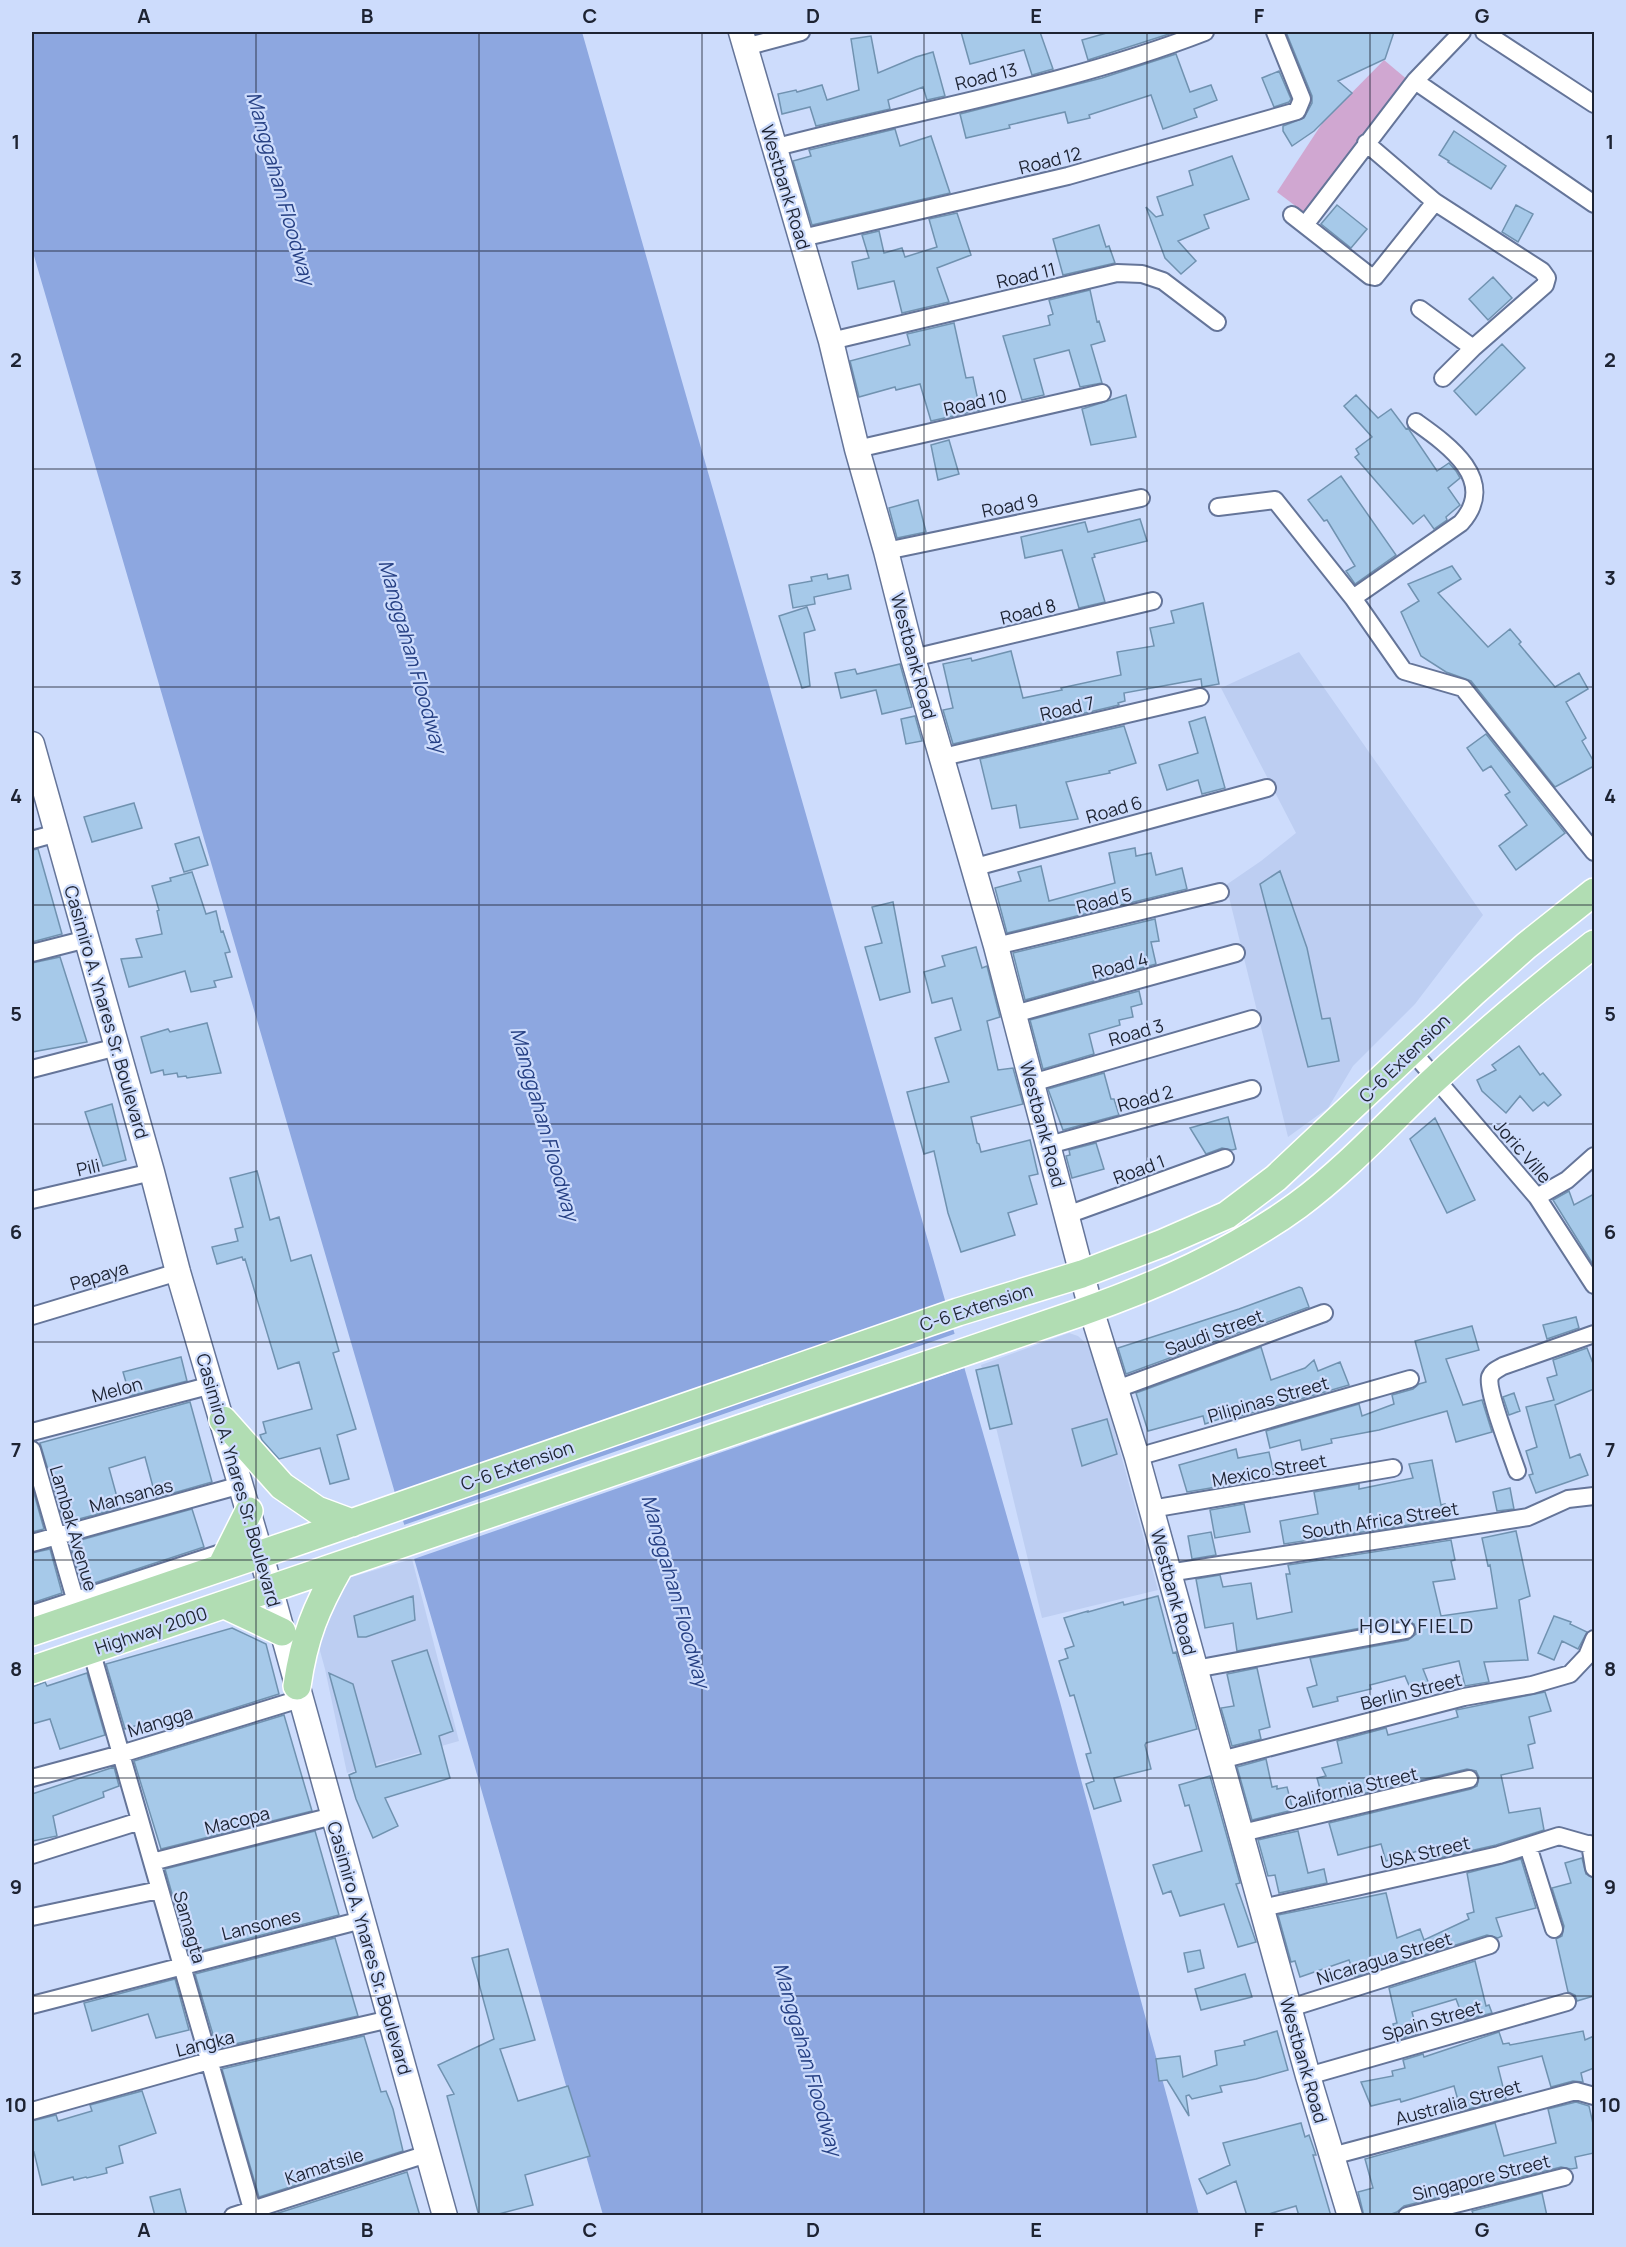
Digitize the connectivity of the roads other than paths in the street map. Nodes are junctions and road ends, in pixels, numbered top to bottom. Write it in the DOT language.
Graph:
graph roads {
  1 [pos="801,32"];
  2 [pos="1205,32"];
  3 [pos="1275,32"];
  4 [pos="1462,32"];
  5 [pos="1484,32"];
  6 [pos="742,39"];
  7 [pos="1415,81"];
  8 [pos="1594,104"];
  9 [pos="1366,143"];
  10 [pos="773,148"];
  11 [pos="1435,202"];
  12 [pos="1594,204"];
  13 [pos="802,238"];
  14 [pos="1420,309"];
  15 [pos="1217,322"];
  16 [pos="831,340"];
  17 [pos="1473,348"];
  18 [pos="1443,378"];
  19 [pos="1102,393"];
  20 [pos="1416,422"];
  21 [pos="857,449"];
  22 [pos="1141,498"];
  23 [pos="1218,507"];
  24 [pos="886,551"];
  25 [pos="1353,598"];
  26 [pos="1153,601"];
  27 [pos="913,658"];
  28 [pos="1200,697"];
  29 [pos="32,744"];
  30 [pos="942,757"];
  31 [pos="1267,788"];
  32 [pos="57,833"];
  33 [pos="32,840"];
  34 [pos="1594,852"];
  35 [pos="972,868"];
  36 [pos="1220,892"];
  37 [pos="1594,892"];
  38 [pos="87,939"];
  39 [pos="1594,944"];
  40 [pos="996,946"];
  41 [pos="32,953"];
  42 [pos="1236,953"];
  43 [pos="1014,1014"];
  44 [pos="1252,1019"];
  45 [pos="117,1047"];
  46 [pos="1411,1050"];
  47 [pos="32,1069"];
  48 [pos="1435,1079"];
  49 [pos="1032,1083"];
  50 [pos="1252,1089"];
  51 [pos="1049,1145"];
  52 [pos="1594,1156"];
  53 [pos="1225,1158"];
  54 [pos="153,1172"];
  55 [pos="1537,1197"];
  56 [pos="32,1200"];
  57 [pos="1067,1215"];
  58 [pos="178,1272"];
  59 [pos="1082,1274"];
  60 [pos="1594,1285"];
  61 [pos="1091,1309"];
  62 [pos="1324,1313"];
  63 [pos="32,1316"];
  64 [pos="1594,1334"];
  65 [pos="1410,1379"];
  66 [pos="212,1385"];
  67 [pos="1117,1389"];
  68 [pos="222,1420"];
  69 [pos="32,1432"];
  70 [pos="32,1450"];
  71 [pos="1137,1457"];
  72 [pos="1393,1468"];
  73 [pos="1517,1471"];
  74 [pos="241,1485"];
  75 [pos="1594,1496"];
  76 [pos="1151,1509"];
  77 [pos="249,1511"];
  78 [pos="359,1520"];
  79 [pos="56,1535"];
  80 [pos="32,1543"];
  81 [pos="261,1555"];
  82 [pos="226,1559"];
  83 [pos="345,1564"];
  84 [pos="1168,1573"];
  85 [pos="271,1590"];
  86 [pos="225,1605"];
  87 [pos="77,1608"];
  88 [pos="32,1614"];
  89 [pos="1406,1630"];
  90 [pos="32,1632"];
  91 [pos="282,1632"];
  92 [pos="1594,1639"];
  93 [pos="90,1650"];
  94 [pos="1195,1669"];
  95 [pos="32,1670"];
  96 [pos="298,1692"];
  97 [pos="121,1754"];
  98 [pos="1221,1760"];
  99 [pos="32,1778"];
  100 [pos="1469,1779"];
  101 [pos="333,1816"];
  102 [pos="140,1821"];
  103 [pos="1242,1833"];
  104 [pos="1592,1845"];
  105 [pos="1528,1846"];
  106 [pos="32,1855"];
  107 [pos="152,1862"];
  108 [pos="1594,1868"];
  109 [pos="159,1890"];
  110 [pos="1262,1908"];
  111 [pos="32,1917"];
  112 [pos="362,1920"];
  113 [pos="1554,1929"];
  114 [pos="1490,1945"];
  115 [pos="181,1965"];
  116 [pos="1567,2002"];
  117 [pos="32,2005"];
  118 [pos="1290,2008"];
  119 [pos="390,2019"];
  120 [pos="209,2061"];
  121 [pos="1308,2076"];
  122 [pos="1594,2096"];
  123 [pos="32,2111"];
  124 [pos="428,2154"];
  125 [pos="1332,2156"];
  126 [pos="1564,2177"];
  127 [pos="254,2212"];
  128 [pos="233,2216"];
  129 [pos="445,2216"];
  130 [pos="1350,2216"];
  131 [pos="1407,2216"];
  1 -- 6 [label="street"];
  2 -- 10 [label="street, Road 13"];
  3 -- 13 [label="street, Road 12"];
  4 -- 7 [label="street"];
  5 -- 8 [label="street"];
  6 -- 10 [label="street, Westbank Road"];
  7 -- 9 [label="street"];
  7 -- 12 [label="street"];
  9 -- 11 [label="street"];
  9 -- 11 [label="street"];
  10 -- 13 [label="street, Westbank Road"];
  11 -- 17 [label="street"];
  13 -- 16 [label="street, Westbank Road"];
  14 -- 17 [label="street"];
  15 -- 16 [label="street, Road 11"];
  16 -- 21 [label="street, Westbank Road"];
  17 -- 18 [label="street"];
  19 -- 21 [label="street, Road 10"];
  20 -- 25 [label="street"];
  21 -- 24 [label="street, Westbank Road"];
  22 -- 24 [label="street, Road 9"];
  23 -- 25 [label="street"];
  24 -- 27 [label="street, Westbank Road"];
  25 -- 34 [label="street"];
  26 -- 27 [label="street, Road 8"];
  27 -- 30 [label="street, Westbank Road"];
  28 -- 30 [label="street, Road 7"];
  29 -- 32 [label="street, Casimiro A. Ynares Sr. Boulevard"];
  30 -- 35 [label="street, Westbank Road"];
  31 -- 35 [label="street, Road 6"];
  32 -- 33 [label="street"];
  32 -- 38 [label="street, Casimiro A. Ynares Sr. Boulevard"];
  35 -- 40 [label="street, Westbank Road"];
  36 -- 40 [label="street, Road 5"];
  37 -- 46 [label="main road, C-6 Extension"];
  38 -- 41 [label="street"];
  38 -- 45 [label="street, Casimiro A. Ynares Sr. Boulevard"];
  39 -- 48 [label="main road, C-6 Extension"];
  40 -- 43 [label="street, Westbank Road"];
  42 -- 43 [label="street, Road 4"];
  43 -- 49 [label="street, Westbank Road"];
  44 -- 49 [label="street, Road 3"];
  45 -- 47 [label="street"];
  45 -- 54 [label="street, Casimiro A. Ynares Sr. Boulevard"];
  46 -- 48 [label="street, Joric Ville"];
  46 -- 59 [label="main road, C-6 Extension"];
  48 -- 55 [label="street, Joric Ville"];
  48 -- 61 [label="main road, C-6 Extension"];
  49 -- 51 [label="street, Westbank Road"];
  50 -- 51 [label="street, Road 2"];
  51 -- 57 [label="street, Westbank Road"];
  52 -- 55 [label="street"];
  53 -- 57 [label="street, Road 1"];
  54 -- 56 [label="street, Pili"];
  54 -- 58 [label="street, Casimiro A. Ynares Sr. Boulevard"];
  55 -- 60 [label="street, Joric Ville"];
  57 -- 59 [label="street, Westbank Road"];
  58 -- 63 [label="street, Papaya"];
  58 -- 66 [label="street, Casimiro A. Ynares Sr. Boulevard"];
  59 -- 61 [label="street, Westbank Road"];
  59 -- 78 [label="main road, C-6 Extension"];
  61 -- 67 [label="street, Westbank Road"];
  61 -- 83 [label="main road, C-6 Extension"];
  62 -- 67 [label="street, Saudi Street"];
  64 -- 73 [label="street"];
  65 -- 71 [label="street, Pilipinas Street"];
  66 -- 68 [label="street, Casimiro A. Ynares Sr. Boulevard"];
  66 -- 69 [label="street, Melon"];
  67 -- 71 [label="street, Westbank Road"];
  68 -- 74 [label="street, Casimiro A. Ynares Sr. Boulevard"];
  68 -- 78 [label="main road"];
  70 -- 79 [label="street, Lambak Avenue"];
  71 -- 76 [label="street, Westbank Road"];
  72 -- 76 [label="street, Mexico Street"];
  74 -- 77 [label="street, Casimiro A. Ynares Sr. Boulevard"];
  74 -- 79 [label="street, Mansanas"];
  75 -- 84 [label="street, South Africa Street"];
  76 -- 84 [label="street, Westbank Road"];
  77 -- 81 [label="street, Casimiro A. Ynares Sr. Boulevard"];
  77 -- 82 [label="main road"];
  78 -- 81 [label="main road, C-6 Extension"];
  79 -- 80 [label="street, Mansanas"];
  79 -- 87 [label="street, Lambak Avenue"];
  81 -- 82 [label="main road, Highway 2000"];
  81 -- 85 [label="street, Casimiro A. Ynares Sr. Boulevard"];
  82 -- 87 [label="main road, Highway 2000"];
  83 -- 85 [label="main road, C-6 Extension"];
  83 -- 96 [label="main road"];
  84 -- 94 [label="street, Westbank Road"];
  85 -- 86 [label="main road, Highway 2000"];
  85 -- 91 [label="street, Casimiro A. Ynares Sr. Boulevard"];
  86 -- 91 [label="main road"];
  86 -- 93 [label="main road, Highway 2000"];
  87 -- 88 [label="street, Highway 2000"];
  87 -- 90 [label="main road, Highway 2000"];
  89 -- 94 [label="street"];
  91 -- 96 [label="street, Casimiro A. Ynares Sr. Boulevard"];
  92 -- 98 [label="street, Berlin Street"];
  93 -- 95 [label="main road, Highway 2000"];
  93 -- 97 [label="street, Samagta"];
  94 -- 98 [label="street, Westbank Road"];
  96 -- 97 [label="street, Mangga"];
  96 -- 101 [label="street, Casimiro A. Ynares Sr. Boulevard"];
  97 -- 99 [label="street, Mangga"];
  97 -- 102 [label="street, Samagta"];
  98 -- 103 [label="street, Westbank Road"];
  100 -- 103 [label="street, California Street"];
  101 -- 107 [label="street, Macopa"];
  101 -- 112 [label="street, Casimiro A. Ynares Sr. Boulevard"];
  102 -- 106 [label="street"];
  102 -- 107 [label="street, Samagta"];
  103 -- 110 [label="street, Westbank Road"];
  104 -- 105 [label="street, USA Street"];
  104 -- 108 [label="street"];
  105 -- 110 [label="street, USA Street"];
  105 -- 113 [label="street"];
  107 -- 109 [label="street, Samagta"];
  109 -- 111 [label="street"];
  109 -- 115 [label="street, Samagta"];
  110 -- 118 [label="street, Westbank Road"];
  112 -- 115 [label="street, Lansones"];
  112 -- 119 [label="street, Casimiro A. Ynares Sr. Boulevard"];
  114 -- 118 [label="street, Nicaragua Street"];
  115 -- 117 [label="street, Lansones"];
  115 -- 120 [label="street, Samagta"];
  116 -- 121 [label="street, Spain Street"];
  118 -- 121 [label="street, Westbank Road"];
  119 -- 120 [label="street, Langka"];
  119 -- 124 [label="street, Casimiro A. Ynares Sr. Boulevard"];
  120 -- 123 [label="street, Langka"];
  120 -- 127 [label="street, Samagta"];
  121 -- 125 [label="street, Westbank Road"];
  122 -- 125 [label="street, Australia Street"];
  124 -- 127 [label="street, Kamatsile"];
  124 -- 129 [label="street, Casimiro A. Ynares Sr. Boulevard"];
  125 -- 130 [label="street, Westbank Road"];
  126 -- 131 [label="street, Singapore Street"];
  127 -- 128 [label="street, Kamatsile"];
}
